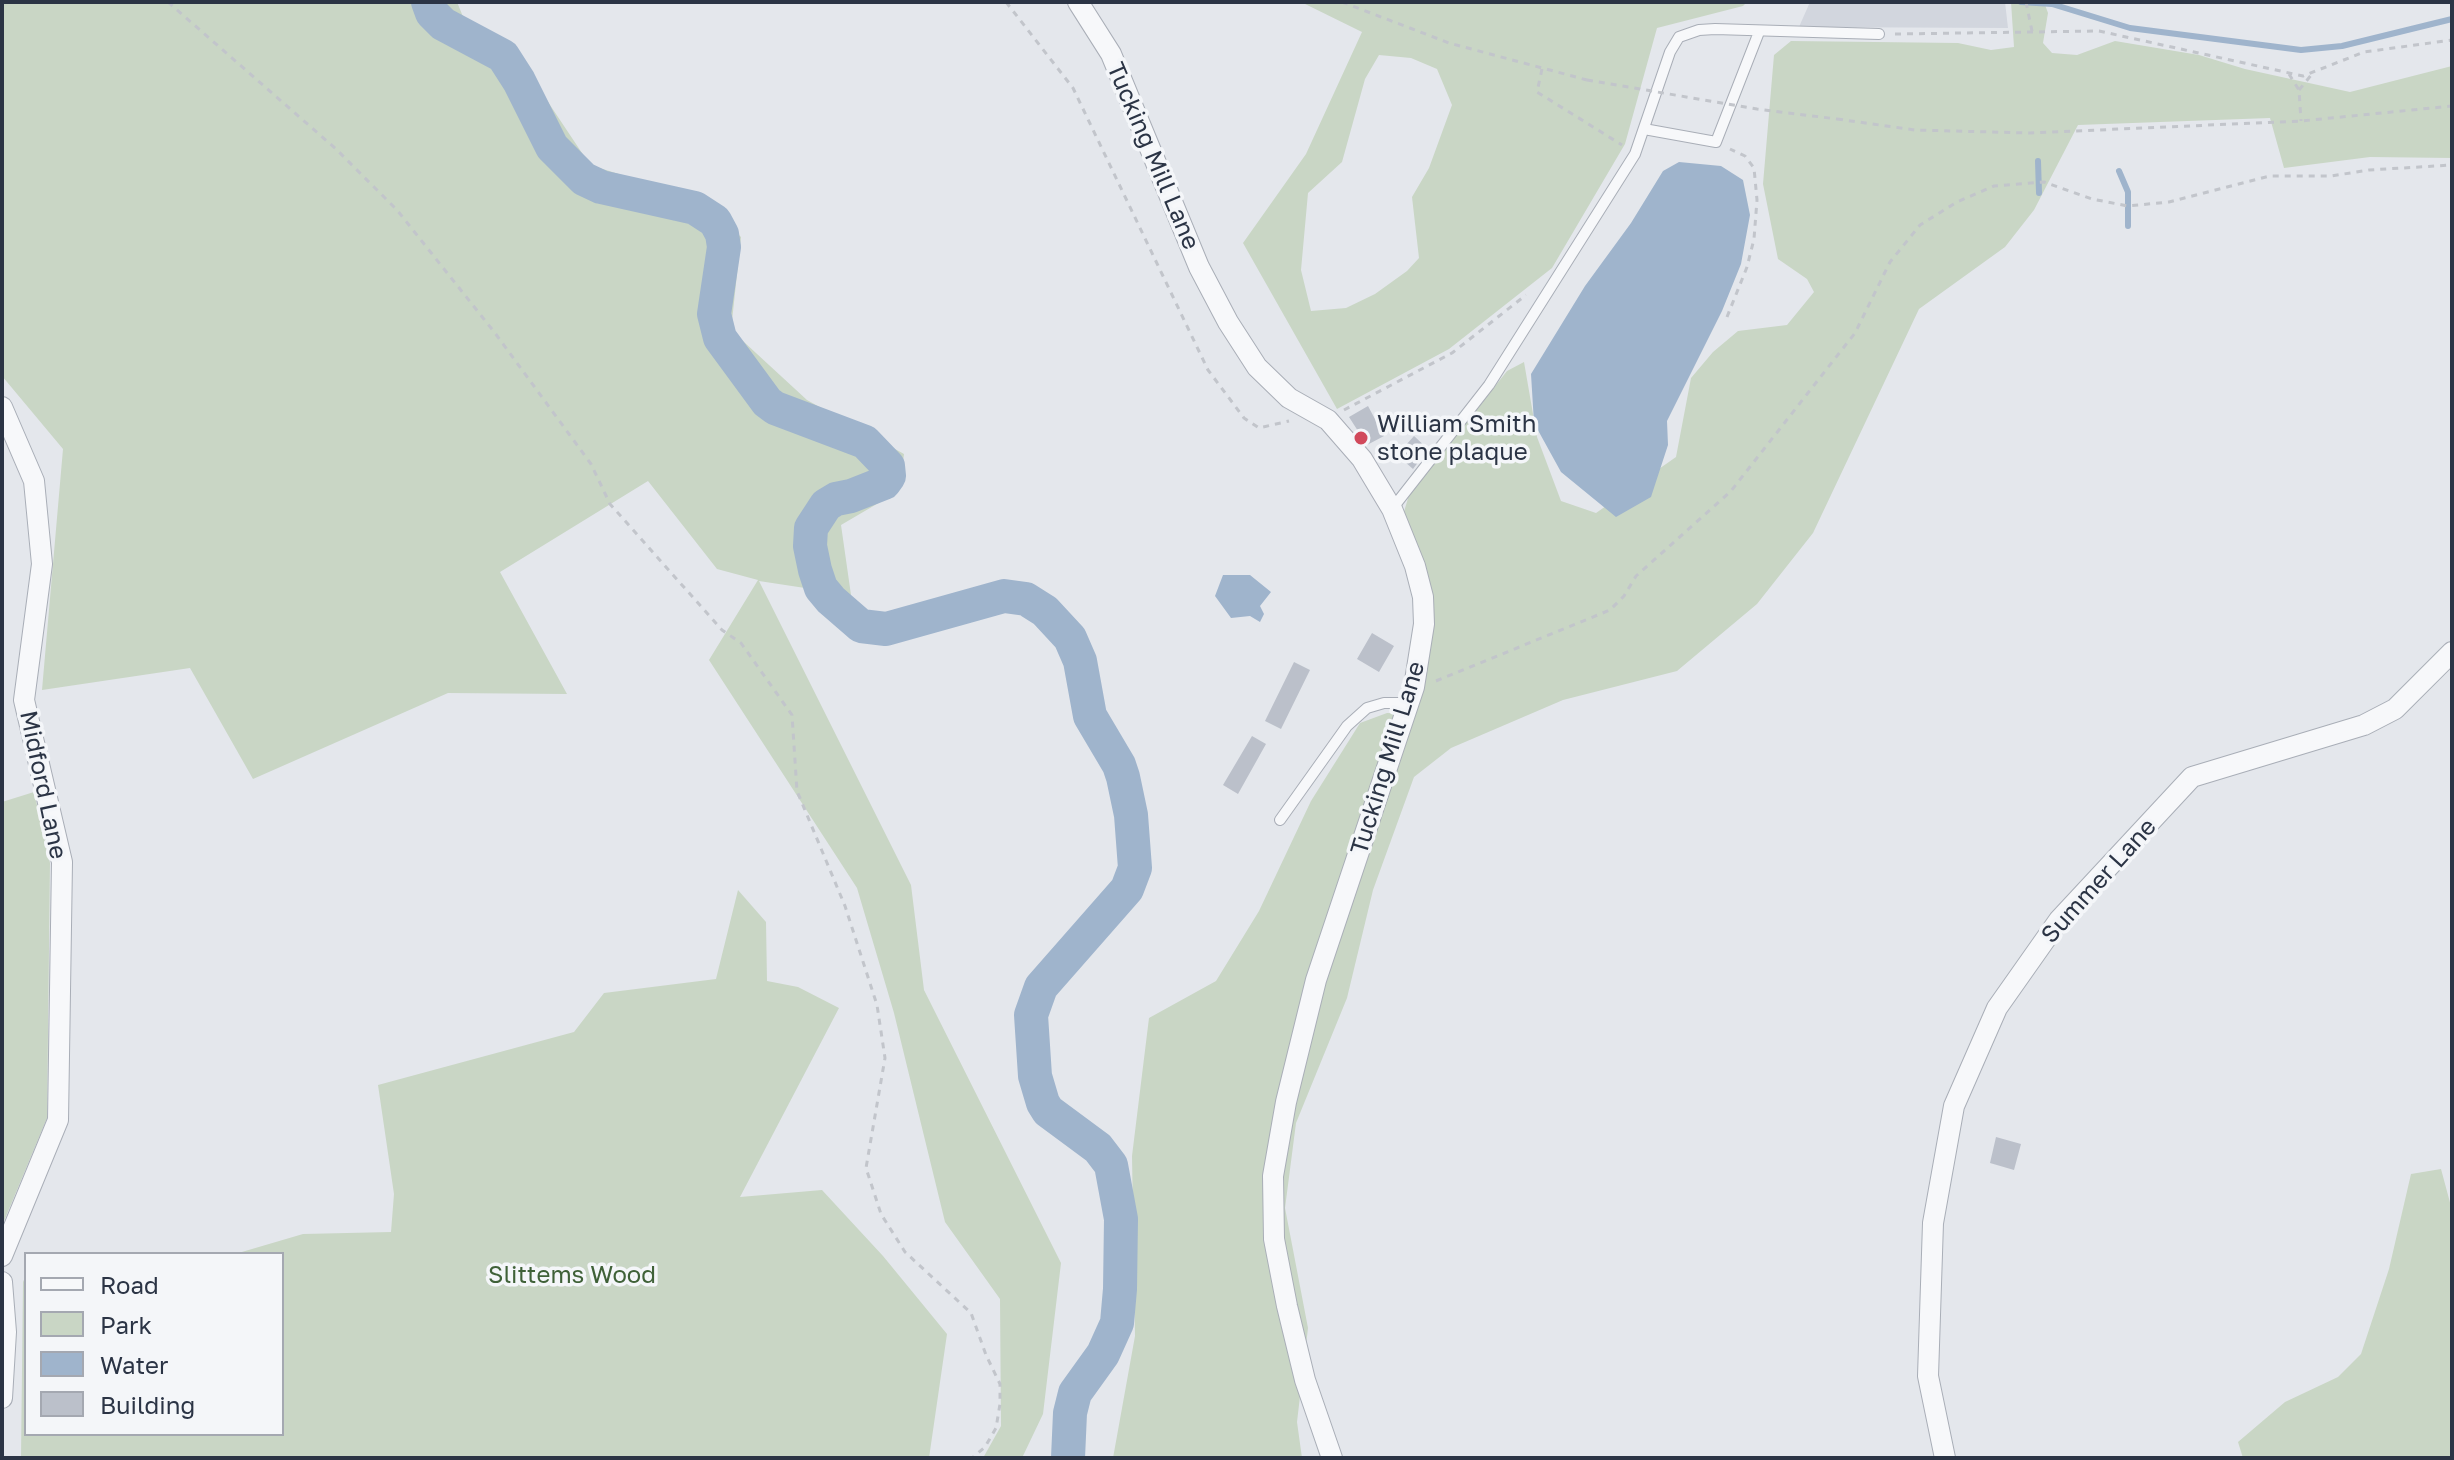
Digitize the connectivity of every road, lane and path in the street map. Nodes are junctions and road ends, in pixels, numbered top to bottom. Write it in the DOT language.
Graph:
graph roads {
  1 [pos="168,2"];
  2 [pos="1078,2"];
  3 [pos="1342,2"];
  4 [pos="2026,4"];
  5 [pos="2032,31"];
  6 [pos="1759,32"];
  7 [pos="1879,34"];
  8 [pos="2452,40"];
  9 [pos="1542,69"];
  10 [pos="2289,74"];
  11 [pos="2312,74"];
  12 [pos="2299,90"];
  13 [pos="2452,106"];
  14 [pos="2301,121"];
  15 [pos="1644,129"];
  16 [pos="1716,142"];
  17 [pos="1620,144"];
  18 [pos="2452,165"];
  19 [pos="1537,287"];
  20 [pos="1727,317"];
  21 [pos="2,407"];
  22 [pos="1328,420"];
  23 [pos="1392,509"];
  24 [pos="2452,652"];
  25 [pos="1412,695"];
  26 [pos="1280,820"];
  27 [pos="2,1256"];
  28 [pos="2,1282"];
  29 [pos="2,1398"];
  30 [pos="972,1458"];
  31 [pos="1332,1458"];
  32 [pos="1945,1458"];
  1 -- 30 [label="path"];
  2 -- 22 [label="street, Tucking Mill Lane"];
  3 -- 9 [label="path"];
  4 -- 5 [label="path"];
  5 -- 7 [label="path"];
  5 -- 10 [label="path"];
  6 -- 7 [label="lane"];
  6 -- 15 [label="lane"];
  6 -- 16 [label="lane"];
  8 -- 11 [label="path"];
  9 -- 14 [label="path, bridge"];
  9 -- 17 [label="path"];
  10 -- 11 [label="path"];
  10 -- 12 [label="path"];
  11 -- 12 [label="path"];
  12 -- 14 [label="path"];
  13 -- 14 [label="path"];
  15 -- 16 [label="lane"];
  15 -- 23 [label="lane"];
  16 -- 20 [label="path"];
  18 -- 25 [label="path"];
  19 -- 22 [label="path"];
  21 -- 27 [label="street, Midford Lane"];
  22 -- 23 [label="street, Tucking Mill Lane"];
  23 -- 25 [label="street, Tucking Mill Lane"];
  24 -- 32 [label="street, Summer Lane"];
  25 -- 26 [label="lane"];
  25 -- 31 [label="street, Tucking Mill Lane"];
  28 -- 29 [label="street"];
}
